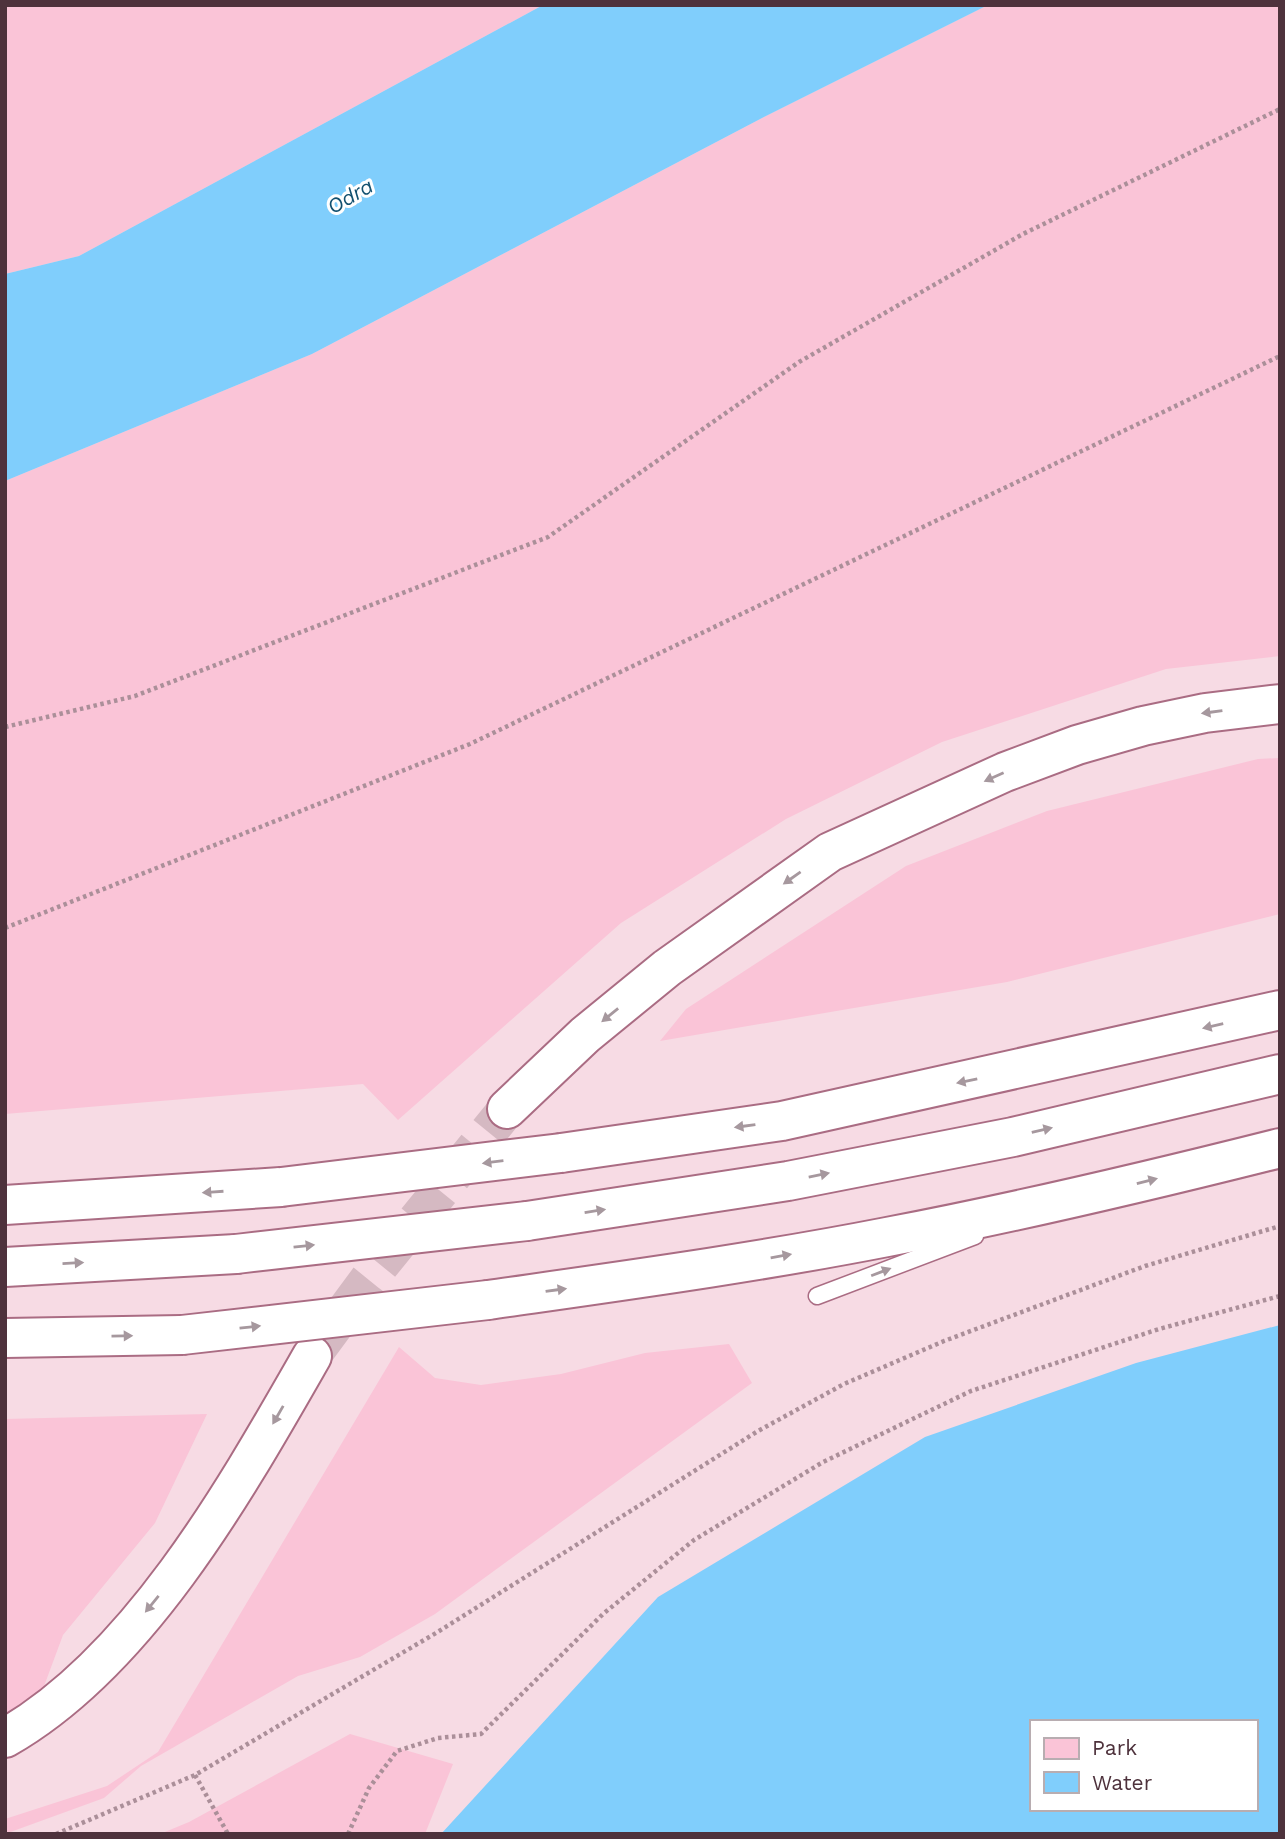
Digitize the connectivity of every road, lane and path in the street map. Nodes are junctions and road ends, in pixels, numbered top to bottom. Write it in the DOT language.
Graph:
graph roads {
  1 [pos="1280,109"];
  2 [pos="1280,356"];
  3 [pos="1280,704"];
  4 [pos="5,727"];
  5 [pos="5,928"];
  6 [pos="1280,1010"];
  7 [pos="1280,1074"];
  8 [pos="507,1109"];
  9 [pos="1280,1148"];
  10 [pos="1104,1192"];
  11 [pos="5,1205"];
  12 [pos="1280,1226"];
  13 [pos="5,1267"];
  14 [pos="817,1296"];
  15 [pos="1280,1296"];
  16 [pos="5,1338"];
  17 [pos="312,1356"];
  18 [pos="5,1738"];
  19 [pos="195,1775"];
  20 [pos="56,1834"];
  21 [pos="228,1834"];
  22 [pos="348,1834"];
  1 -- 4 [label="path"];
  2 -- 5 [label="path"];
  3 -- 8 [label="highway, one-way"];
  6 -- 11 [label="highway, one-way, bridge"];
  13 -- 7 [label="highway, one-way, bridge"];
  10 -- 9 [label="highway, one-way"];
  14 -- 10 [label="lane, one-way"];
  16 -- 10 [label="highway, one-way, bridge"];
  12 -- 19 [label="path"];
  15 -- 22 [label="path"];
  17 -- 18 [label="highway, one-way"];
  19 -- 20 [label="path"];
  19 -- 21 [label="path"];
}
